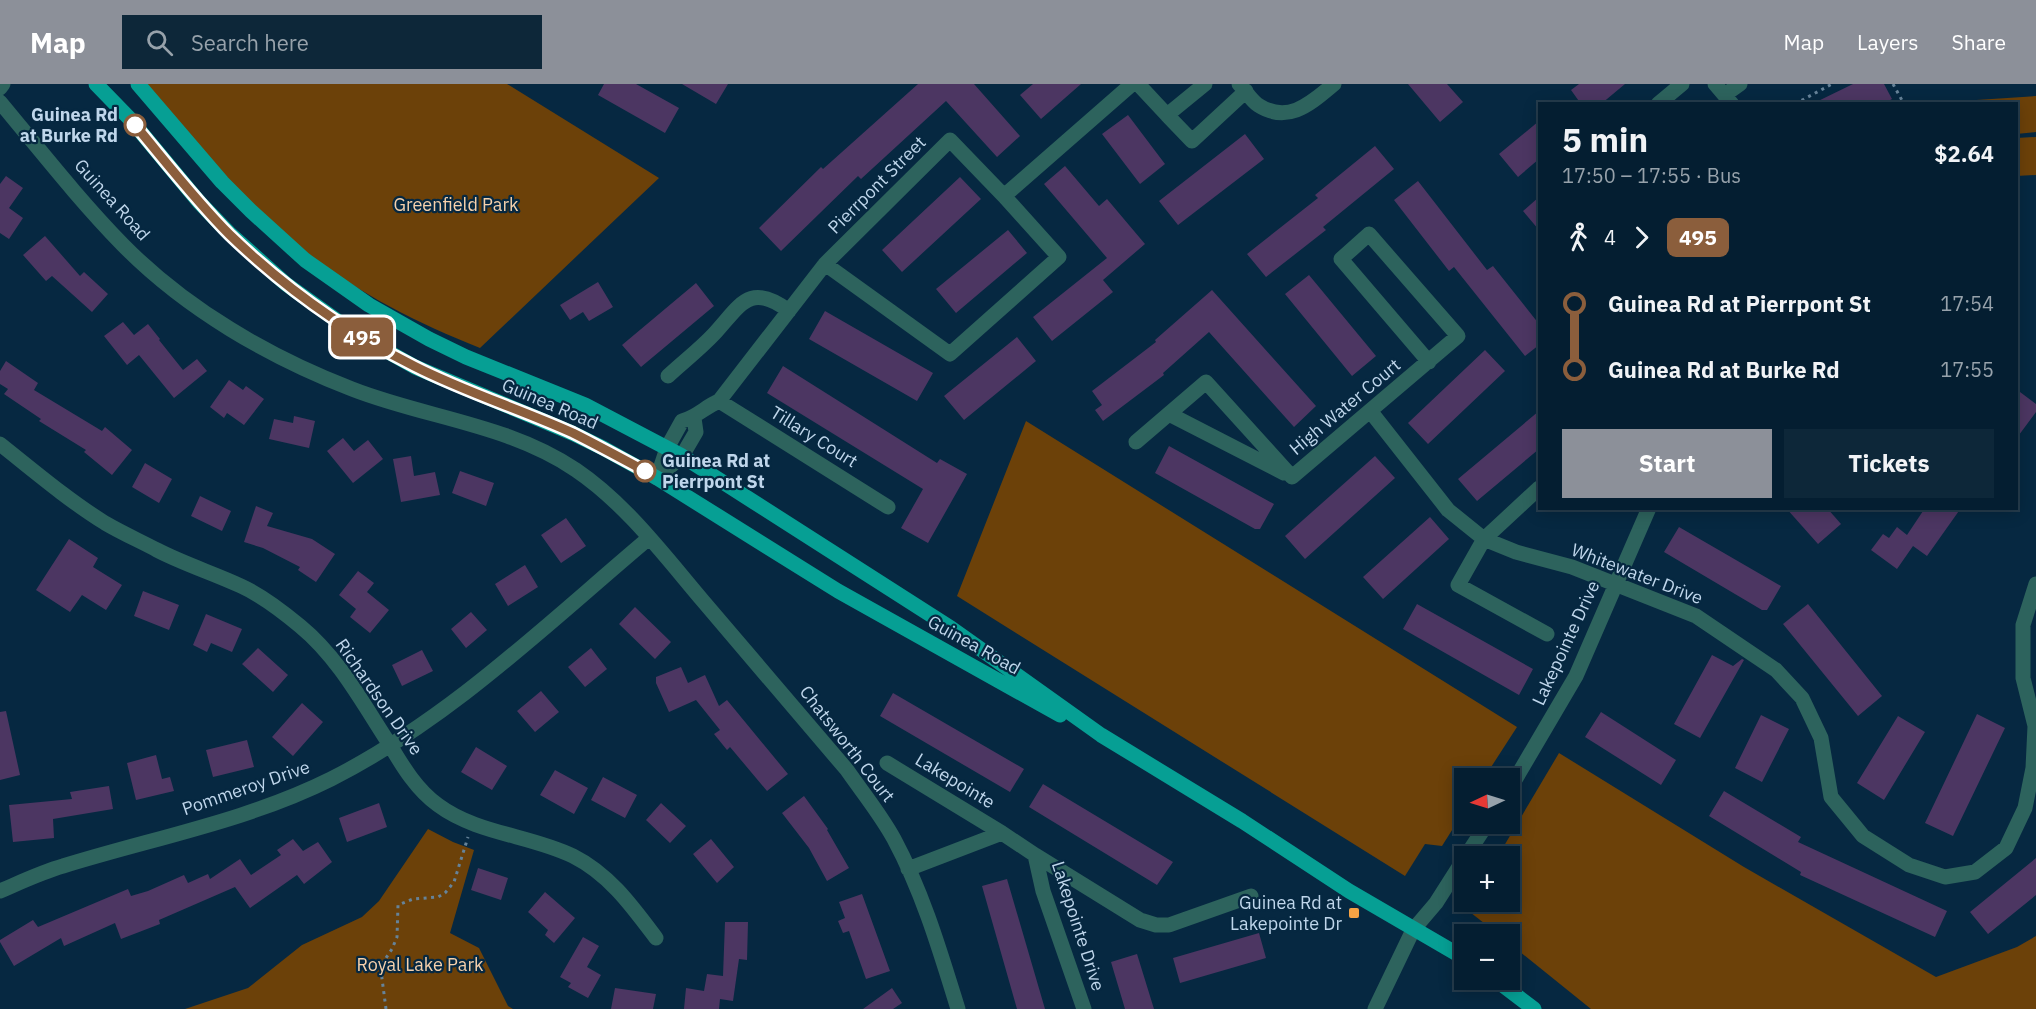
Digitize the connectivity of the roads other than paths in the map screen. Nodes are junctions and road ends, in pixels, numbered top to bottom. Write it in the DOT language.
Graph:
graph roads {
  1 [pos="3,84"];
  2 [pos="96,84"];
  3 [pos="138,84"];
  4 [pos="1132,84"];
  5 [pos="1138,84"];
  6 [pos="1205,84"];
  7 [pos="1334,84"];
  8 [pos="1682,84"];
  9 [pos="1740,84"];
  10 [pos="0,88"];
  11 [pos="1242,88"];
  12 [pos="1725,94"];
  13 [pos="0,102"];
  14 [pos="1660,102"];
  15 [pos="1167,116"];
  16 [pos="1004,196"];
  17 [pos="825,264"];
  18 [pos="789,311"];
  19 [pos="1429,362"];
  20 [pos="668,376"];
  21 [pos="719,401"];
  22 [pos="1371,412"];
  23 [pos="1169,414"];
  24 [pos="694,418"];
  25 [pos="1136,442"];
  26 [pos="0,444"];
  27 [pos="667,448"];
  28 [pos="682,456"];
  29 [pos="1292,477"];
  30 [pos="657,478"];
  31 [pos="1538,489"];
  32 [pos="888,507"];
  33 [pos="1648,510"];
  34 [pos="648,538"];
  35 [pos="1484,539"];
  36 [pos="1616,584"];
  37 [pos="2036,584"];
  38 [pos="1547,634"];
  39 [pos="1101,735"];
  40 [pos="390,746"];
  41 [pos="887,763"];
  42 [pos="1520,771"];
  43 [pos="1002,833"];
  44 [pos="1035,855"];
  45 [pos="908,869"];
  46 [pos="1454,875"];
  47 [pos="0,891"];
  48 [pos="1251,896"];
  49 [pos="1413,930"];
  50 [pos="656,938"];
  51 [pos="1454,953"];
  52 [pos="1509,990"];
  53 [pos="958,1009"];
  54 [pos="1084,1009"];
  55 [pos="1375,1009"];
  56 [pos="1534,1009"];
  1 -- 10 [label="street"];
  2 -- 30 [label="main road, Guinea Road"];
  3 -- 27 [label="main road, Guinea Road"];
  4 -- 16 [label="street"];
  5 -- 15 [label="street"];
  6 -- 15 [label="street"];
  7 -- 11 [label="street"];
  8 -- 14 [label="street"];
  9 -- 12 [label="street"];
  11 -- 15 [label="street"];
  13 -- 34 [label="street, Guinea Road"];
  16 -- 17 [label="street, Pierrpont Street"];
  16 -- 17 [label="street"];
  17 -- 18 [label="street, Pierrpont Street"];
  18 -- 20 [label="street"];
  18 -- 21 [label="street, Pierrpont Street"];
  19 -- 19 [label="street, High Water Court"];
  19 -- 22 [label="street, High Water Court"];
  21 -- 24 [label="street, Pierrpont Street"];
  21 -- 32 [label="street, Tillary Court"];
  22 -- 29 [label="street, High Water Court"];
  22 -- 35 [label="street, Whitewater Drive"];
  23 -- 25 [label="street, High Water Court"];
  23 -- 29 [label="street"];
  23 -- 29 [label="street, High Water Court"];
  24 -- 27 [label="street, Pierrpont Street"];
  24 -- 28 [label="street"];
  26 -- 40 [label="street, Richardson Drive"];
  27 -- 28 [label="main road, Guinea Road"];
  27 -- 30 [label="street, Pierrpont Street"];
  28 -- 30 [label="street"];
  28 -- 39 [label="main road, Guinea Road"];
  30 -- 39 [label="main road, Guinea Road"];
  31 -- 35 [label="street"];
  33 -- 36 [label="street, Lakepointe Drive"];
  34 -- 40 [label="street, Pommeroy Drive"];
  34 -- 45 [label="street, Chatsworth Court"];
  35 -- 36 [label="street, Whitewater Drive"];
  35 -- 38 [label="street"];
  36 -- 37 [label="street, Whitewater Drive"];
  36 -- 42 [label="street, Lakepointe Drive"];
  39 -- 49 [label="main road, Guinea Road"];
  40 -- 47 [label="street, Pommeroy Drive"];
  40 -- 50 [label="street, Richardson Drive"];
  41 -- 43 [label="street, Lakepointe"];
  43 -- 44 [label="street, Lakepointe Drive"];
  43 -- 45 [label="street"];
  44 -- 48 [label="street, Lakepointe Drive"];
  44 -- 54 [label="street, Lakepointe Drive"];
  45 -- 53 [label="street, Chatsworth Court"];
  46 -- 49 [label="street"];
  49 -- 51 [label="main road, Guinea Road"];
  49 -- 55 [label="street"];
  52 -- 56 [label="main road"];
}
